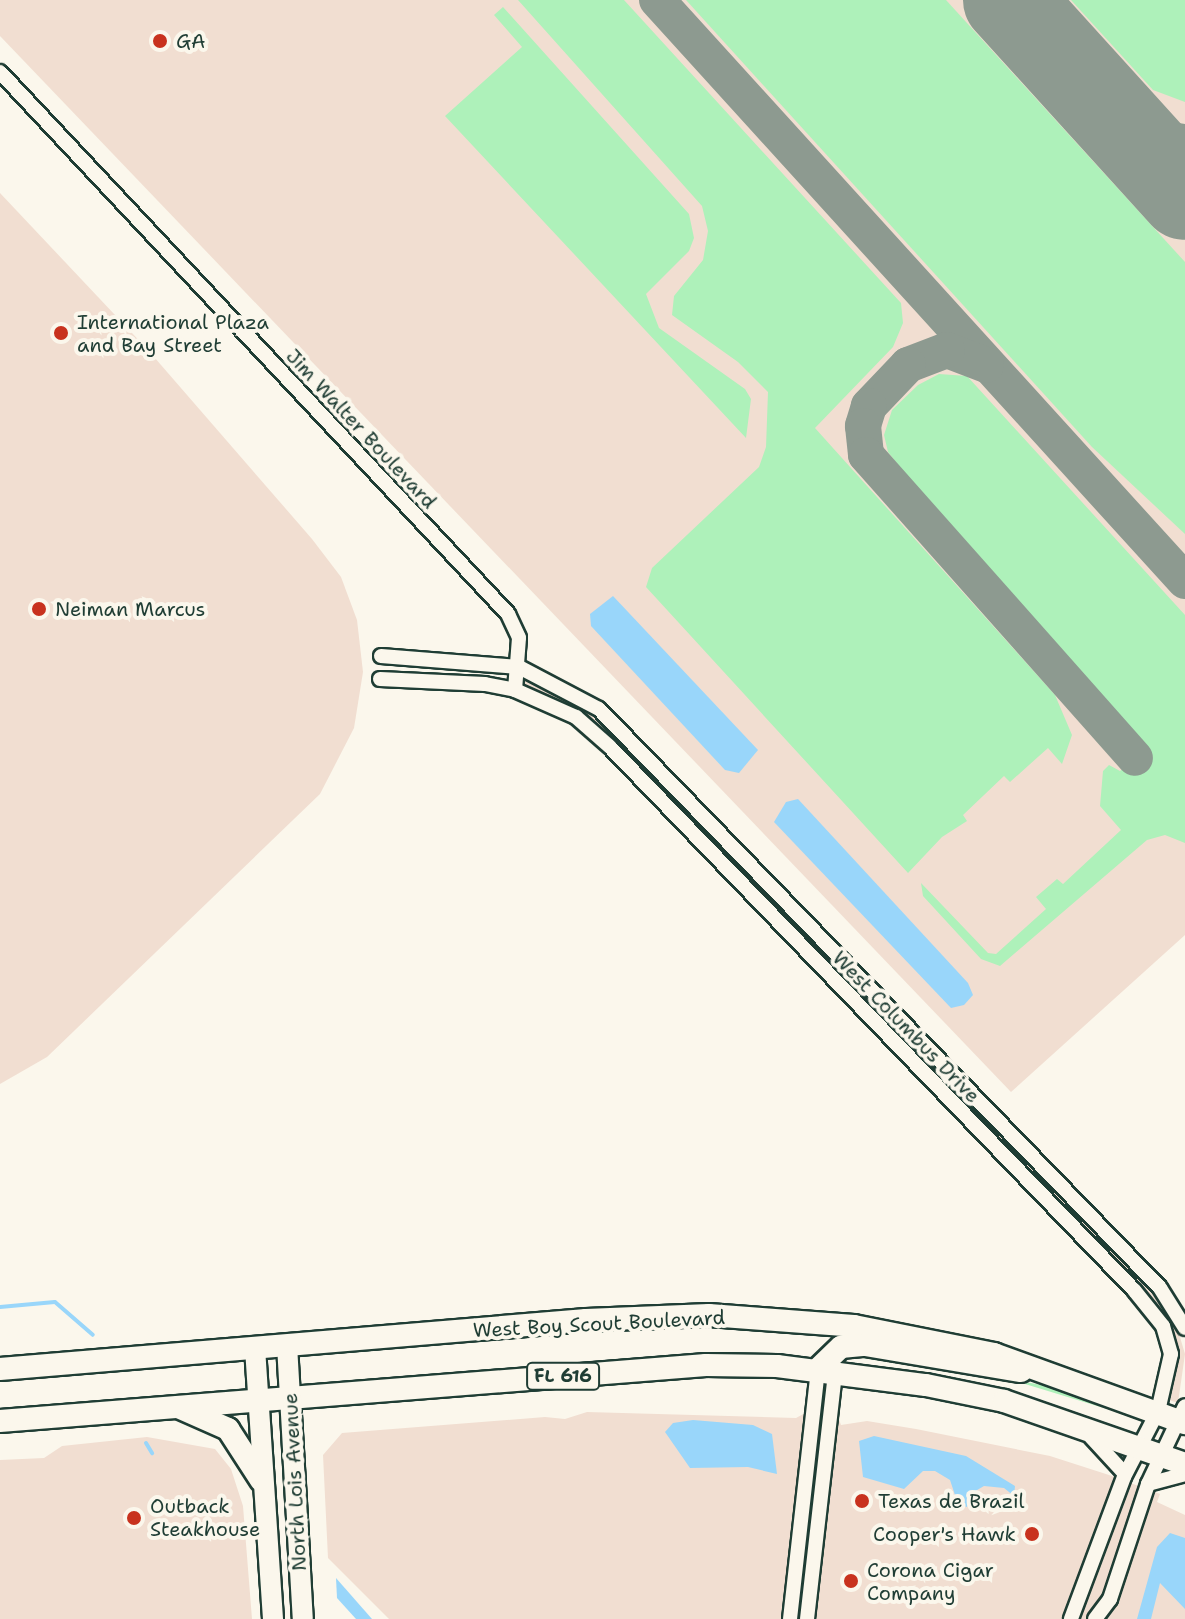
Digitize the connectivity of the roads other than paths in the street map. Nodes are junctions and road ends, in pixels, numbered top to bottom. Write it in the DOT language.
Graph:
graph roads {
  1 [pos="0,72"];
  2 [pos="381,656"];
  3 [pos="519,667"];
  4 [pos="380,679"];
  5 [pos="515,690"];
  6 [pos="1185,1328"];
  7 [pos="287,1345"];
  8 [pos="255,1348"];
  9 [pos="0,1369"];
  10 [pos="1038,1369"];
  11 [pos="826,1371"];
  12 [pos="290,1395"];
  13 [pos="256,1397"];
  14 [pos="173,1405"];
  15 [pos="1158,1411"];
  16 [pos="1184,1417"];
  17 [pos="0,1421"];
  18 [pos="1075,1424"];
  19 [pos="1140,1445"];
  20 [pos="1163,1454"];
  21 [pos="1185,1464"];
  22 [pos="1125,1474"];
  23 [pos="1185,1474"];
  24 [pos="261,1480"];
  25 [pos="1148,1484"];
  26 [pos="817,1537"];
  27 [pos="798,1548"];
  28 [pos="273,1619"];
  29 [pos="303,1619"];
  30 [pos="790,1619"];
  31 [pos="807,1619"];
  32 [pos="1071,1619"];
  33 [pos="1095,1619"];
  1 -- 3 [label="street, Jim Walter Boulevard"];
  2 -- 3 [label="street"];
  3 -- 5 [label="street, Jim Walter Boulevard"];
  3 -- 6 [label="street, West Columbus Drive"];
  4 -- 5 [label="street, West Columbus Drive"];
  5 -- 15 [label="street, West Columbus Drive"];
  7 -- 8 [label="main road, West Boy Scout Boulevard"];
  7 -- 10 [label="main road, West Boy Scout Boulevard"];
  7 -- 12 [label="street, North Lois Avenue"];
  8 -- 9 [label="main road, West Boy Scout Boulevard"];
  8 -- 13 [label="street, North Lois Avenue"];
  10 -- 11 [label="main road"];
  10 -- 15 [label="main road, West Boy Scout Boulevard"];
  11 -- 12 [label="main road, FL 616"];
  11 -- 18 [label="main road, FL 616"];
  11 -- 26 [label="street"];
  11 -- 27 [label="street"];
  12 -- 13 [label="main road, FL 616"];
  12 -- 29 [label="street, North Lois Avenue"];
  13 -- 14 [label="main road, FL 616"];
  13 -- 24 [label="street, North Lois Avenue"];
  14 -- 17 [label="main road, FL 616"];
  14 -- 24 [label="main road"];
  15 -- 16 [label="main road, West Boy Scout Boulevard"];
  15 -- 19 [label="street, West Columbus Drive"];
  16 -- 20 [label="street"];
  18 -- 19 [label="main road, FL 616"];
  18 -- 22 [label="street"];
  19 -- 20 [label="main road, FL 616"];
  19 -- 22 [label="street, West Columbus Drive"];
  20 -- 21 [label="main road, FL 616"];
  20 -- 25 [label="street"];
  22 -- 32 [label="street, West Columbus Drive"];
  23 -- 25 [label="street"];
  24 -- 28 [label="street, North Lois Avenue"];
  25 -- 33 [label="street"];
  26 -- 27 [label="street"];
  26 -- 31 [label="street"];
  27 -- 30 [label="street"];
}
